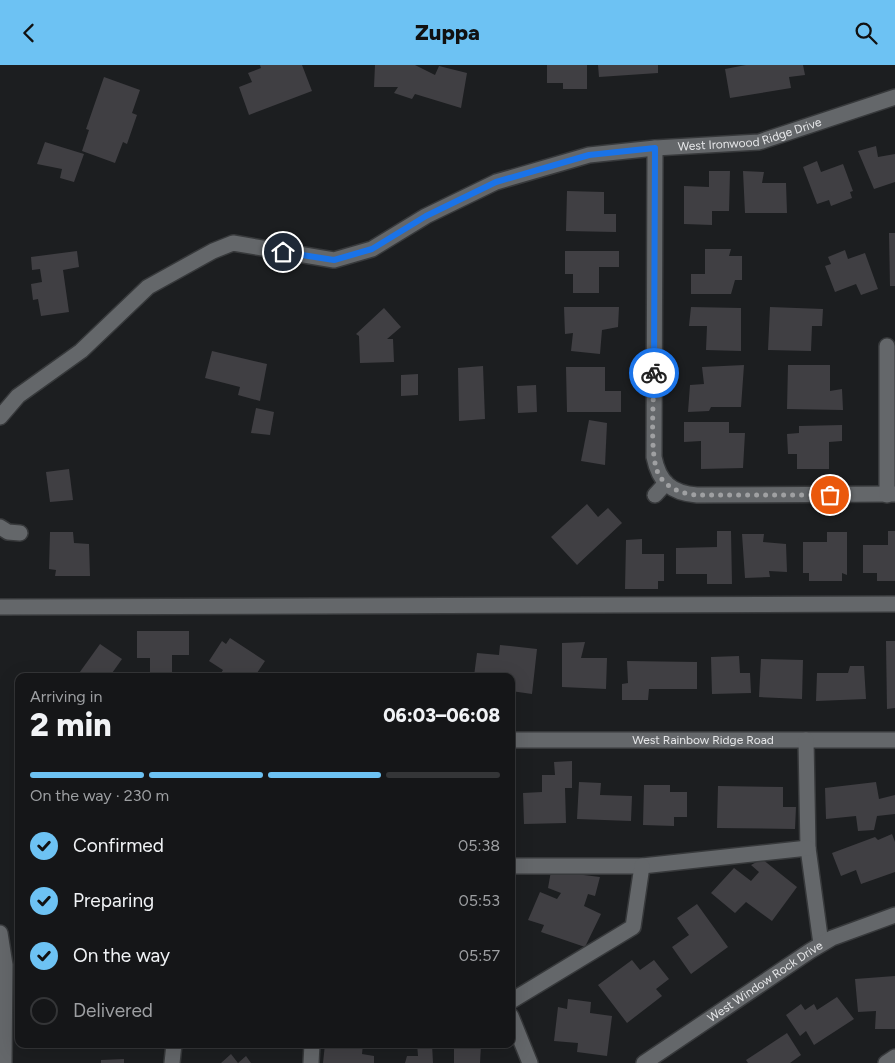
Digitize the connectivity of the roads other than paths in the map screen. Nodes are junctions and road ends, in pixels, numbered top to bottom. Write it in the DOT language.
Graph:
graph roads {
  1 [pos="895,97"];
  2 [pos="655,148"];
  3 [pos="887,346"];
  4 [pos="0,417"];
  5 [pos="666,483"];
  6 [pos="891,494"];
  7 [pos="655,495"];
  8 [pos="0,527"];
  9 [pos="20,533"];
  10 [pos="895,604"];
  11 [pos="0,607"];
  12 [pos="515,740"];
  13 [pos="806,740"];
  14 [pos="895,740"];
  15 [pos="808,848"];
  16 [pos="642,866"];
  17 [pos="515,867"];
  18 [pos="895,915"];
  19 [pos="0,933"];
  20 [pos="821,944"];
  21 [pos="515,999"];
  22 [pos="515,1026"];
  23 [pos="174,1048"];
  24 [pos="312,1048"];
  25 [pos="895,1057"];
  26 [pos="4,1063"];
  27 [pos="172,1063"];
  28 [pos="311,1063"];
  29 [pos="530,1063"];
  30 [pos="644,1063"];
  31 [pos="886,1063"];
  1 -- 2 [label="street, West Ironwood Ridge Drive"];
  2 -- 4 [label="street, West Ironwood Ridge Drive"];
  2 -- 5 [label="street"];
  3 -- 6 [label="street"];
  5 -- 6 [label="street"];
  5 -- 7 [label="street"];
  8 -- 9 [label="street"];
  10 -- 11 [label="street"];
  12 -- 13 [label="street, West Rainbow Ridge Road"];
  13 -- 14 [label="street, West Rainbow Ridge Road"];
  13 -- 15 [label="street"];
  15 -- 16 [label="street"];
  15 -- 20 [label="street"];
  16 -- 17 [label="street"];
  16 -- 21 [label="street"];
  18 -- 20 [label="street, West Window Rock Drive"];
  19 -- 26 [label="street"];
  20 -- 30 [label="street, West Window Rock Drive"];
  22 -- 29 [label="street"];
  23 -- 27 [label="street"];
  24 -- 28 [label="street"];
  25 -- 31 [label="street"];
}
